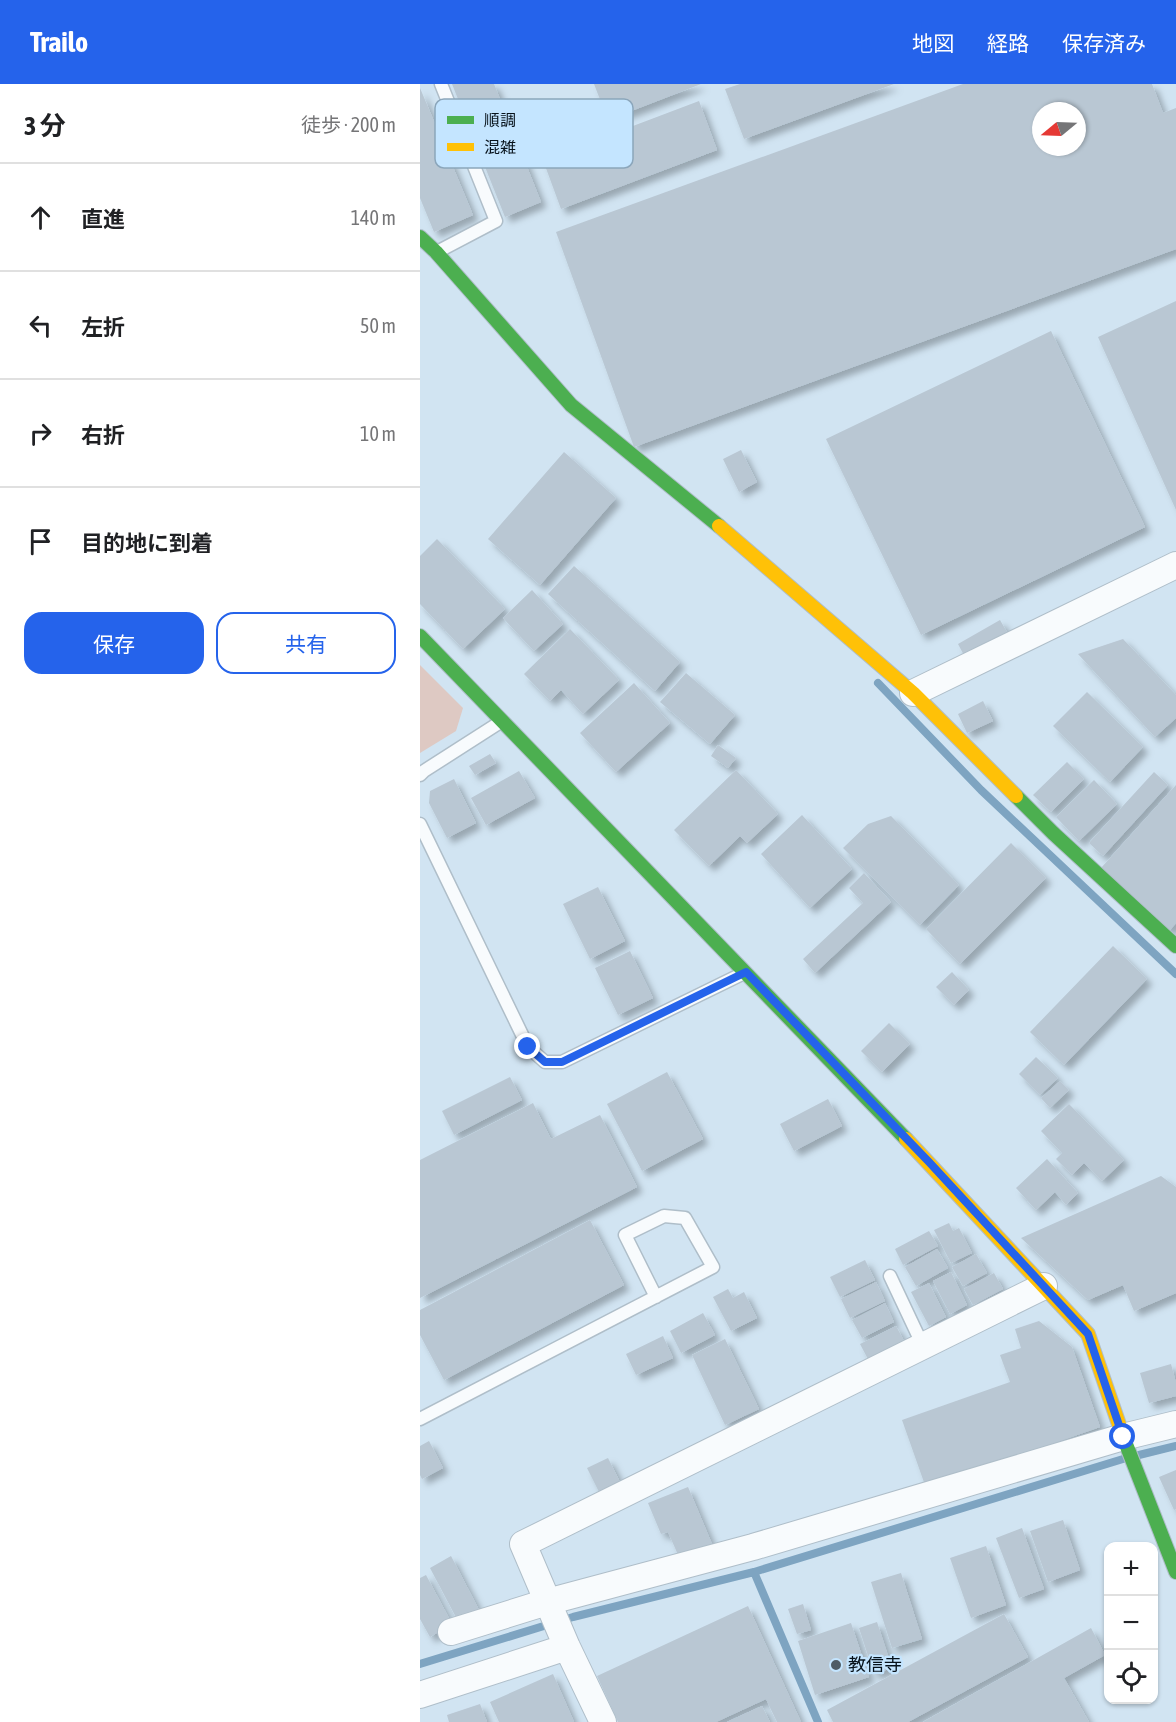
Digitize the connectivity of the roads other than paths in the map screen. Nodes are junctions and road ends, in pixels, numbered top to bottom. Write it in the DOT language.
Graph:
graph roads {
  1 [pos="441,84"];
  2 [pos="447,99"];
  3 [pos="475,168"];
  4 [pos="420,237"];
  5 [pos="436,252"];
  6 [pos="1176,565"];
  7 [pos="420,636"];
  8 [pos="913,693"];
  9 [pos="502,721"];
  10 [pos="420,775"];
  11 [pos="420,824"];
  12 [pos="1176,946"];
  13 [pos="746,972"];
  14 [pos="890,1276"];
  15 [pos="1044,1286"];
  16 [pos="656,1297"];
  17 [pos="923,1346"];
  18 [pos="420,1419"];
  19 [pos="1176,1424"];
  20 [pos="1123,1437"];
  21 [pos="1176,1572"];
  22 [pos="547,1602"];
  23 [pos="451,1632"];
  24 [pos="567,1647"];
  25 [pos="420,1695"];
  26 [pos="603,1722"];
  1 -- 2 [label="lane"];
  3 -- 5 [label="lane"];
  4 -- 5 [label="street"];
  5 -- 8 [label="street"];
  6 -- 8 [label="street"];
  7 -- 9 [label="street"];
  8 -- 12 [label="street"];
  9 -- 10 [label="lane"];
  9 -- 13 [label="street"];
  11 -- 13 [label="lane"];
  13 -- 15 [label="street"];
  14 -- 17 [label="lane"];
  15 -- 17 [label="street"];
  15 -- 20 [label="street"];
  16 -- 16 [label="lane"];
  16 -- 18 [label="lane"];
  17 -- 22 [label="street"];
  19 -- 20 [label="street"];
  20 -- 21 [label="street"];
  20 -- 22 [label="street"];
  22 -- 23 [label="street"];
  22 -- 24 [label="street"];
  24 -- 25 [label="street"];
  24 -- 26 [label="street"];
}
